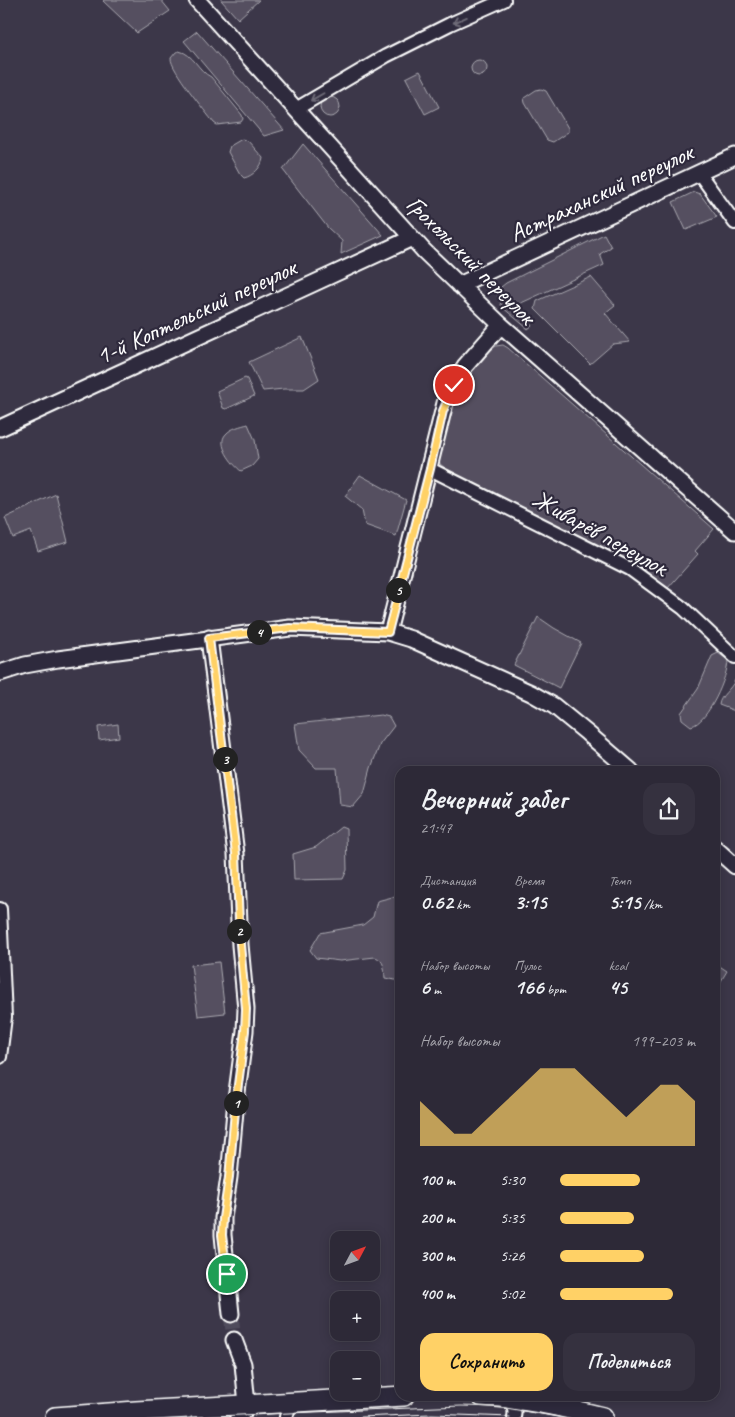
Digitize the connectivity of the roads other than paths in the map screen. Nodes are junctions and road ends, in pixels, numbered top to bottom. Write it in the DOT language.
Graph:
graph roads {
  1 [pos="197,0"];
  2 [pos="504,0"];
  3 [pos="296,109"];
  4 [pos="735,156"];
  5 [pos="699,173"];
  6 [pos="735,223"];
  7 [pos="412,238"];
  8 [pos="459,285"];
  9 [pos="500,325"];
  10 [pos="0,428"];
  11 [pos="430,469"];
  12 [pos="735,531"];
  13 [pos="388,632"];
  14 [pos="209,638"];
  15 [pos="735,657"];
  16 [pos="0,672"];
  17 [pos="625,766"];
  18 [pos="720,852"];
  19 [pos="735,866"];
  20 [pos="0,909"];
  21 [pos="0,1057"];
  22 [pos="231,1314"];
  23 [pos="234,1340"];
  24 [pos="395,1397"];
  25 [pos="509,1401"];
  26 [pos="523,1401"];
  27 [pos="300,1402"];
  28 [pos="242,1411"];
  29 [pos="55,1417"];
  30 [pos="286,1417"];
  31 [pos="514,1417"];
  32 [pos="603,1417"];
  1 -- 3 [label="street, Грохольский переулок"];
  2 -- 3 [label="street, one-way"];
  3 -- 7 [label="street, Грохольский переулок"];
  4 -- 5 [label="street, Астраханский переулок"];
  5 -- 6 [label="street"];
  5 -- 8 [label="street, Астраханский переулок"];
  7 -- 8 [label="street, Грохольский переулок"];
  7 -- 10 [label="street, 1-й Коптельский переулок"];
  8 -- 9 [label="street, Грохольский переулок"];
  9 -- 11 [label="street"];
  9 -- 12 [label="street, Грохольский переулок"];
  11 -- 13 [label="street"];
  11 -- 15 [label="street, Живарёв переулок"];
  13 -- 14 [label="street"];
  13 -- 17 [label="street"];
  14 -- 16 [label="street"];
  14 -- 22 [label="street"];
  18 -- 19 [label="street"];
  20 -- 21 [label="street"];
  23 -- 28 [label="street"];
  24 -- 27 [label="main road"];
  25 -- 31 [label="street"];
  26 -- 32 [label="main road"];
  27 -- 28 [label="main road"];
  27 -- 30 [label="street"];
  28 -- 29 [label="main road"];
}
